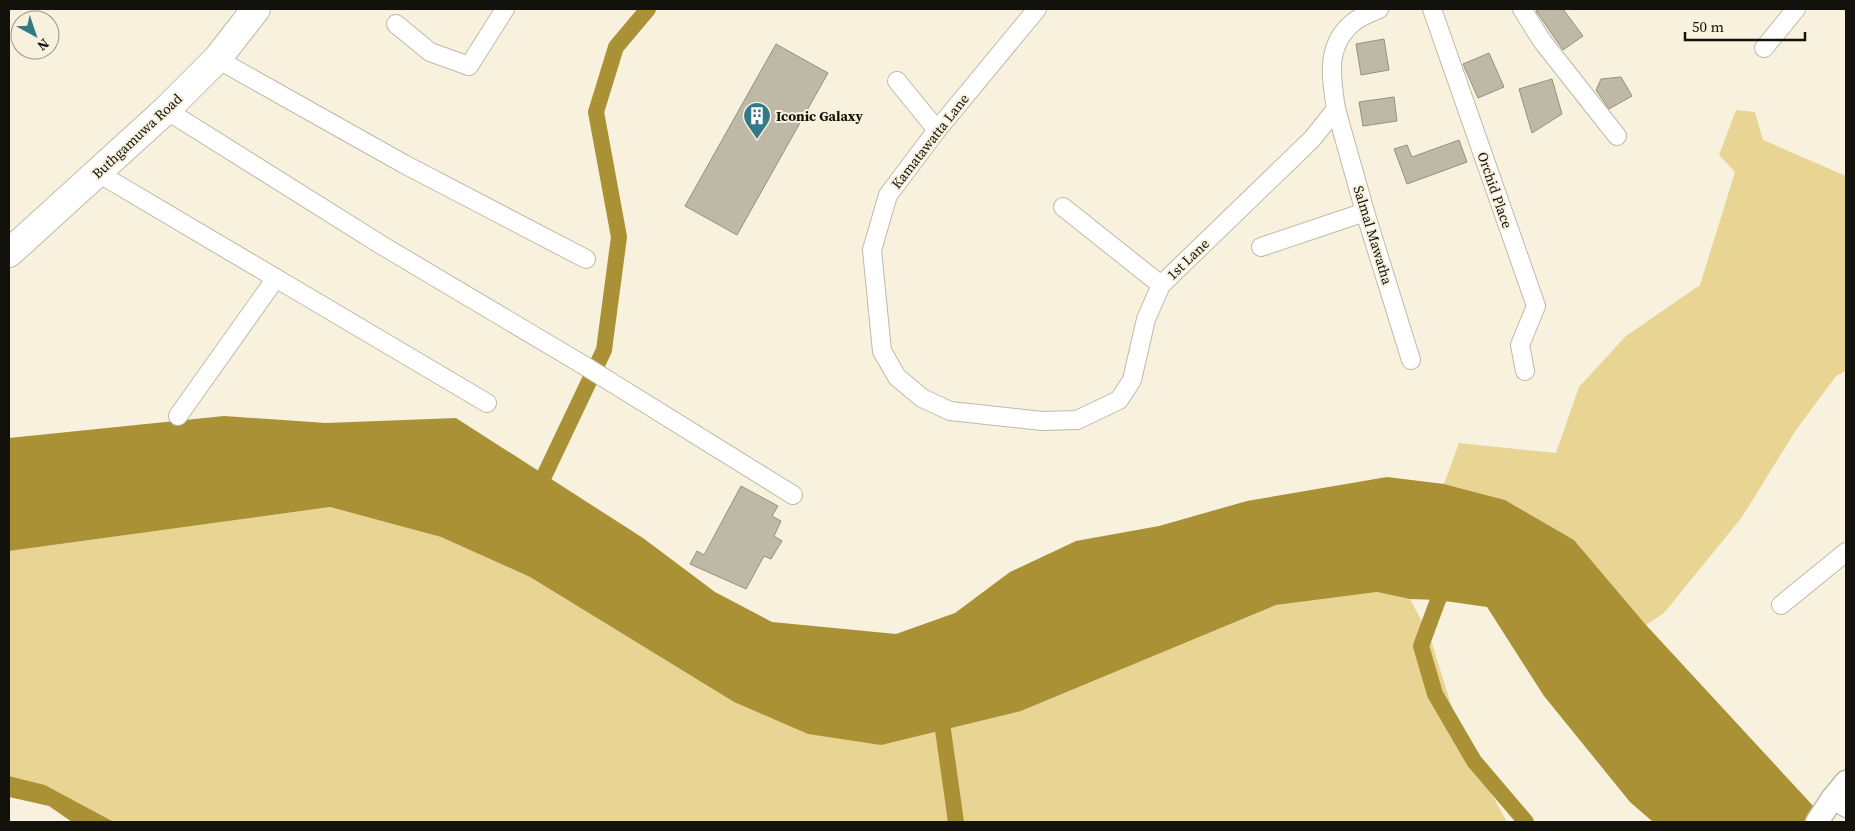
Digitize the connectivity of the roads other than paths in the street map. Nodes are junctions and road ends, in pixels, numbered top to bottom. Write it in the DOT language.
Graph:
graph roads {
  1 [pos="256,9"];
  2 [pos="505,9"];
  3 [pos="1036,9"];
  4 [pos="1379,9"];
  5 [pos="1432,9"];
  6 [pos="1522,9"];
  7 [pos="1796,9"];
  8 [pos="396,24"];
  9 [pos="1764,48"];
  10 [pos="218,59"];
  11 [pos="897,81"];
  12 [pos="1336,109"];
  13 [pos="166,110"];
  14 [pos="937,130"];
  15 [pos="1616,136"];
  16 [pos="98,173"];
  17 [pos="1063,207"];
  18 [pos="1365,212"];
  19 [pos="1261,247"];
  20 [pos="9,253"];
  21 [pos="586,259"];
  22 [pos="276,278"];
  23 [pos="1161,285"];
  24 [pos="1410,360"];
  25 [pos="1525,371"];
  26 [pos="487,403"];
  27 [pos="950,410"];
  28 [pos="178,416"];
  29 [pos="793,495"];
  30 [pos="1846,552"];
  31 [pos="1781,605"];
  1 -- 10 [label="main road, Buthgamuwa Road"];
  2 -- 8 [label="street"];
  3 -- 14 [label="street, Kamatawatta Lane"];
  4 -- 12 [label="street"];
  5 -- 25 [label="street, Orchid Place"];
  6 -- 15 [label="street"];
  7 -- 9 [label="street"];
  10 -- 13 [label="main road, Buthgamuwa Road"];
  10 -- 21 [label="street"];
  11 -- 14 [label="street"];
  12 -- 18 [label="street, Salmal Mawatha"];
  12 -- 23 [label="street, 1st Lane"];
  13 -- 16 [label="main road, Buthgamuwa Road"];
  13 -- 29 [label="street"];
  14 -- 27 [label="street, Kamatawatta Lane"];
  16 -- 20 [label="main road, Buthgamuwa Road"];
  16 -- 22 [label="street"];
  17 -- 23 [label="street"];
  18 -- 19 [label="street"];
  18 -- 24 [label="street, Salmal Mawatha"];
  22 -- 26 [label="street"];
  22 -- 28 [label="street"];
  23 -- 27 [label="street, 1st Lane"];
  30 -- 31 [label="street"];
}
